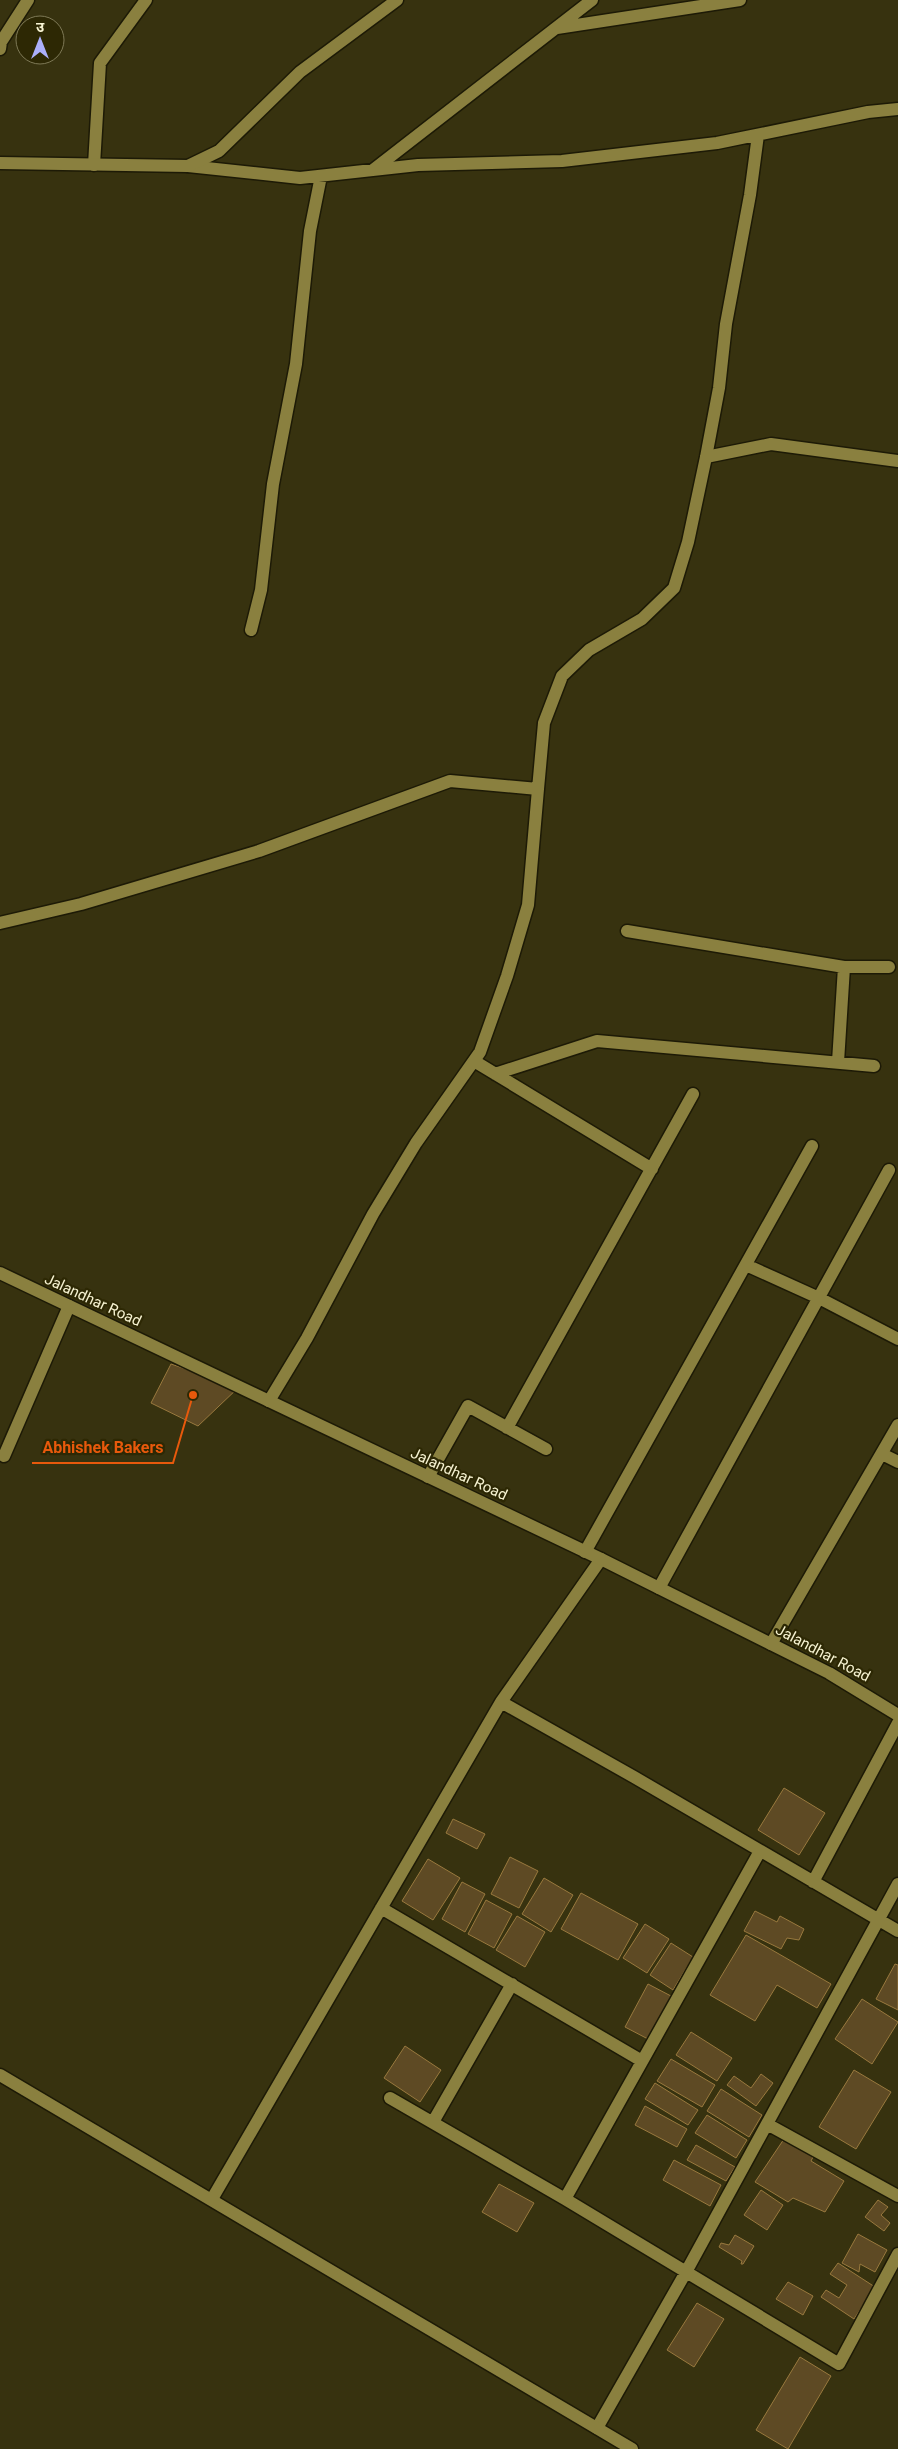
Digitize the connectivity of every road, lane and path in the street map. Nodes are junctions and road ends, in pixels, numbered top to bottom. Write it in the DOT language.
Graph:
graph roads {
  1 [pos="28,0"];
  2 [pos="146,0"];
  3 [pos="397,0"];
  4 [pos="592,0"];
  5 [pos="740,0"];
  6 [pos="555,29"];
  7 [pos="0,49"];
  8 [pos="898,109"];
  9 [pos="758,135"];
  10 [pos="0,163"];
  11 [pos="94,164"];
  12 [pos="188,166"];
  13 [pos="373,170"];
  14 [pos="321,176"];
  15 [pos="706,457"];
  16 [pos="898,461"];
  17 [pos="251,630"];
  18 [pos="538,789"];
  19 [pos="0,923"];
  20 [pos="627,931"];
  21 [pos="844,967"];
  22 [pos="889,967"];
  23 [pos="474,1061"];
  24 [pos="838,1062"];
  25 [pos="874,1066"];
  26 [pos="495,1074"];
  27 [pos="694,1094"];
  28 [pos="812,1146"];
  29 [pos="652,1168"];
  30 [pos="889,1170"];
  31 [pos="746,1265"];
  32 [pos="0,1273"];
  33 [pos="819,1298"];
  34 [pos="70,1306"];
  35 [pos="898,1339"];
  36 [pos="269,1401"];
  37 [pos="898,1425"];
  38 [pos="507,1428"];
  39 [pos="546,1449"];
  40 [pos="882,1454"];
  41 [pos="4,1456"];
  42 [pos="898,1462"];
  43 [pos="428,1477"];
  44 [pos="585,1552"];
  45 [pos="601,1559"];
  46 [pos="659,1588"];
  47 [pos="771,1644"];
  48 [pos="501,1702"];
  49 [pos="898,1715"];
  50 [pos="898,1723"];
  51 [pos="760,1851"];
  52 [pos="814,1882"];
  53 [pos="898,1884"];
  54 [pos="382,1908"];
  55 [pos="879,1920"];
  56 [pos="898,1931"];
  57 [pos="512,1984"];
  58 [pos="642,2061"];
  59 [pos="0,2075"];
  60 [pos="390,2098"];
  61 [pos="433,2122"];
  62 [pos="767,2124"];
  63 [pos="898,2196"];
  64 [pos="212,2199"];
  65 [pos="565,2199"];
  66 [pos="898,2254"];
  67 [pos="686,2272"];
  68 [pos="597,2428"];
  69 [pos="632,2449"];
  1 -- 7 [label="street"];
  2 -- 11 [label="street"];
  3 -- 12 [label="street"];
  4 -- 6 [label="street"];
  5 -- 6 [label="street"];
  6 -- 13 [label="street"];
  8 -- 9 [label="street"];
  9 -- 13 [label="street"];
  9 -- 15 [label="street"];
  10 -- 11 [label="street"];
  11 -- 12 [label="street"];
  12 -- 14 [label="street"];
  13 -- 14 [label="street"];
  14 -- 17 [label="street"];
  15 -- 16 [label="street"];
  15 -- 18 [label="street"];
  18 -- 19 [label="street"];
  18 -- 23 [label="street"];
  20 -- 21 [label="street"];
  21 -- 22 [label="street"];
  21 -- 24 [label="street"];
  23 -- 26 [label="street"];
  23 -- 36 [label="street"];
  24 -- 25 [label="street"];
  24 -- 26 [label="street"];
  26 -- 29 [label="street"];
  27 -- 29 [label="street"];
  28 -- 31 [label="street"];
  29 -- 38 [label="street"];
  30 -- 33 [label="street"];
  31 -- 33 [label="street"];
  31 -- 44 [label="street"];
  32 -- 34 [label="street, Jalandhar Road"];
  33 -- 35 [label="street"];
  33 -- 46 [label="street"];
  34 -- 36 [label="street, Jalandhar Road"];
  34 -- 41 [label="street"];
  36 -- 43 [label="street, Jalandhar Road"];
  37 -- 40 [label="street"];
  38 -- 39 [label="street"];
  38 -- 43 [label="street"];
  40 -- 42 [label="street"];
  40 -- 47 [label="street"];
  43 -- 44 [label="street, Jalandhar Road"];
  44 -- 45 [label="street, Jalandhar Road"];
  45 -- 46 [label="street, Jalandhar Road"];
  45 -- 48 [label="street"];
  46 -- 47 [label="street, Jalandhar Road"];
  47 -- 49 [label="street, Jalandhar Road"];
  48 -- 51 [label="street"];
  48 -- 54 [label="street"];
  50 -- 52 [label="street"];
  51 -- 52 [label="street"];
  51 -- 58 [label="street"];
  52 -- 55 [label="street"];
  53 -- 55 [label="street"];
  54 -- 57 [label="street"];
  54 -- 64 [label="street"];
  55 -- 56 [label="street"];
  55 -- 62 [label="street"];
  57 -- 58 [label="street"];
  57 -- 61 [label="street"];
  58 -- 65 [label="street"];
  59 -- 64 [label="street"];
  60 -- 61 [label="street"];
  61 -- 65 [label="street"];
  62 -- 63 [label="street"];
  62 -- 67 [label="street"];
  64 -- 68 [label="street"];
  65 -- 67 [label="street"];
  66 -- 67 [label="street"];
  67 -- 68 [label="street"];
  68 -- 69 [label="street"];
}
